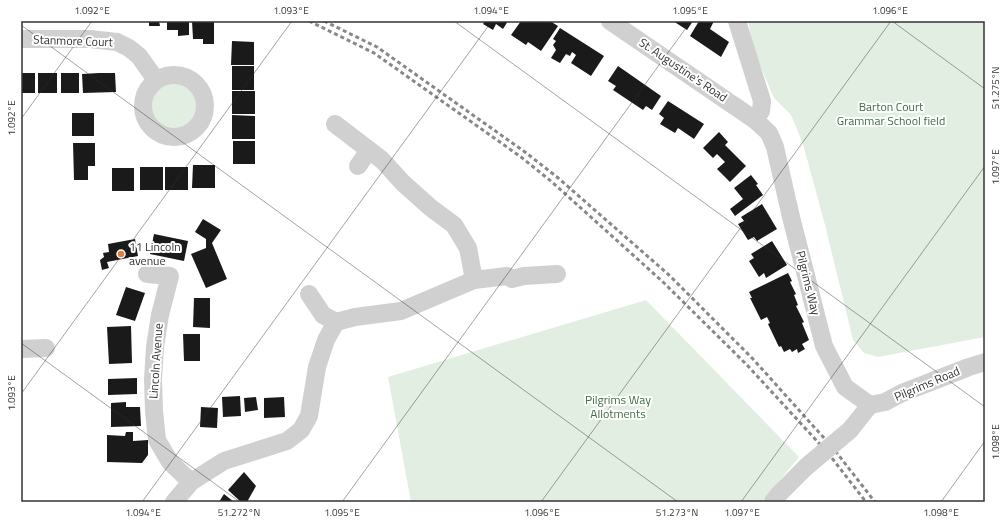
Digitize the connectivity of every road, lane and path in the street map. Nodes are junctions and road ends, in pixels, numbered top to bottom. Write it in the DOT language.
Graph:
graph roads {
  1 [pos="610,21"];
  2 [pos="737,21"];
  3 [pos="21,39"];
  4 [pos="156,80"];
  5 [pos="755,120"];
  6 [pos="335,124"];
  7 [pos="369,150"];
  8 [pos="358,166"];
  9 [pos="147,274"];
  10 [pos="557,274"];
  11 [pos="474,280"];
  12 [pos="308,294"];
  13 [pos="336,322"];
  14 [pos="46,348"];
  15 [pos="21,349"];
  16 [pos="985,362"];
  17 [pos="870,405"];
  18 [pos="191,482"];
  19 [pos="174,502"];
  20 [pos="773,502"];
  1 -- 5 [label="street, St. Augustine's Road"];
  2 -- 5 [label="street"];
  3 -- 4 [label="street, Stanmore Court"];
  5 -- 17 [label="street, Pilgrims Way"];
  6 -- 7 [label="street"];
  7 -- 8 [label="street"];
  7 -- 11 [label="street"];
  9 -- 18 [label="street, Lincoln Avenue"];
  10 -- 11 [label="street"];
  11 -- 13 [label="street"];
  12 -- 13 [label="street"];
  13 -- 18 [label="street"];
  14 -- 15 [label="street"];
  16 -- 17 [label="street, Pilgrims Road"];
  17 -- 20 [label="street, bridge"];
  18 -- 19 [label="street"];
}
